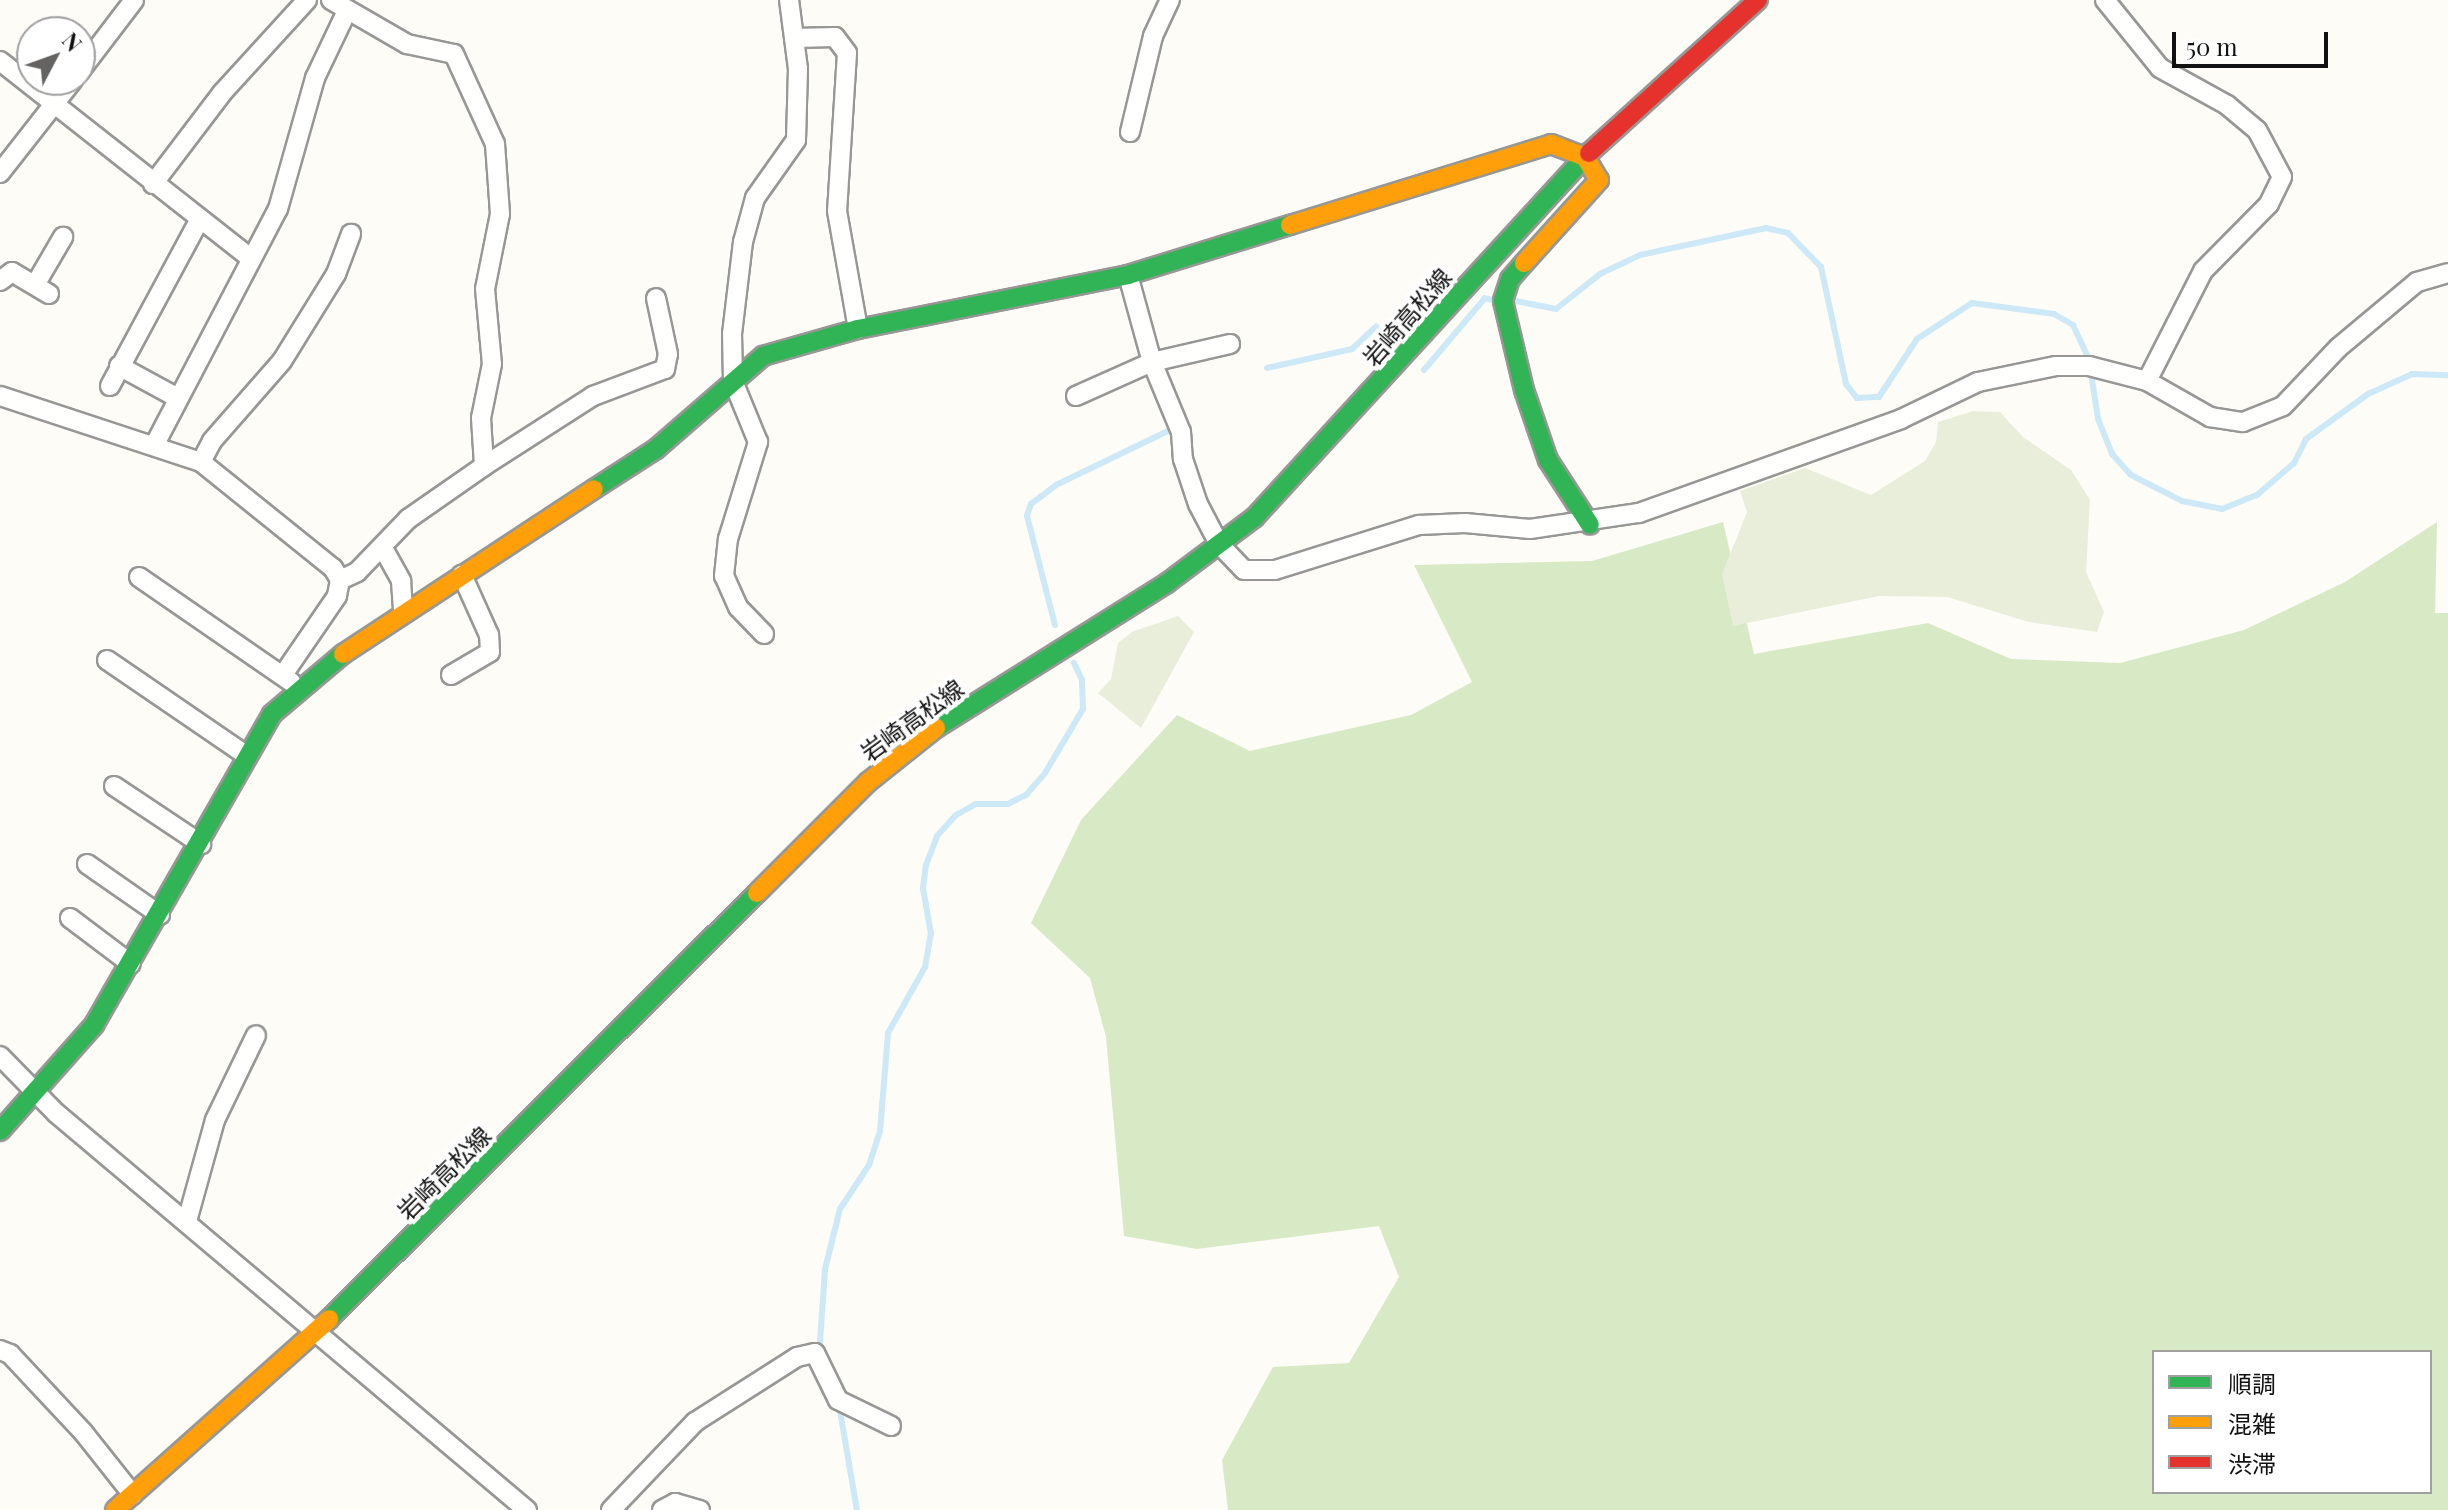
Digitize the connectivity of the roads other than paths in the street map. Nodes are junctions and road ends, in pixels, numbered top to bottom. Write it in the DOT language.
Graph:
graph roads {
  1 [pos="134,0"];
  2 [pos="307,0"];
  3 [pos="331,0"];
  4 [pos="789,0"];
  5 [pos="1152,0"];
  6 [pos="1170,0"];
  7 [pos="1758,0"];
  8 [pos="2105,0"];
  9 [pos="347,11"];
  10 [pos="1153,36"];
  11 [pos="794,38"];
  12 [pos="96,50"];
  13 [pos="0,61"];
  14 [pos="61,96"];
  15 [pos="53,106"];
  16 [pos="1130,132"];
  17 [pos="1585,157"];
  18 [pos="0,173"];
  19 [pos="153,184"];
  20 [pos="199,221"];
  21 [pos="351,234"];
  22 [pos="63,237"];
  23 [pos="252,259"];
  24 [pos="2448,273"];
  25 [pos="1128,275"];
  26 [pos="0,281"];
  27 [pos="656,298"];
  28 [pos="858,329"];
  29 [pos="1230,344"];
  30 [pos="1152,362"];
  31 [pos="119,366"];
  32 [pos="733,381"];
  33 [pos="2147,381"];
  34 [pos="110,386"];
  35 [pos="0,396"];
  36 [pos="1076,396"];
  37 [pos="178,398"];
  38 [pos="155,444"];
  39 [pos="201,462"];
  40 [pos="484,466"];
  41 [pos="1590,525"];
  42 [pos="1219,544"];
  43 [pos="383,548"];
  44 [pos="462,575"];
  45 [pos="139,577"];
  46 [pos="340,580"];
  47 [pos="403,613"];
  48 [pos="764,634"];
  49 [pos="107,660"];
  50 [pos="283,675"];
  51 [pos="451,675"];
  52 [pos="299,689"];
  53 [pos="246,755"];
  54 [pos="114,786"];
  55 [pos="201,844"];
  56 [pos="87,864"];
  57 [pos="160,915"];
  58 [pos="70,918"];
  59 [pos="131,964"];
  60 [pos="256,1035"];
  61 [pos="0,1056"];
  62 [pos="36,1094"];
  63 [pos="0,1131"];
  64 [pos="187,1221"];
  65 [pos="318,1330"];
  66 [pos="0,1350"];
  67 [pos="891,1426"];
  68 [pos="133,1495"];
  69 [pos="115,1510"];
  70 [pos="527,1510"];
  71 [pos="611,1510"];
  72 [pos="662,1510"];
  73 [pos="700,1510"];
  1 -- 12 [label="street"];
  2 -- 19 [label="street"];
  3 -- 9 [label="street"];
  4 -- 11 [label="street"];
  5 -- 10 [label="street"];
  6 -- 10 [label="street"];
  7 -- 17 [label="street, 岩崎高松線"];
  8 -- 33 [label="street"];
  9 -- 23 [label="street"];
  9 -- 40 [label="street"];
  10 -- 16 [label="street"];
  11 -- 28 [label="street"];
  11 -- 32 [label="street"];
  13 -- 15 [label="street"];
  14 -- 15 [label="street"];
  15 -- 18 [label="street"];
  15 -- 19 [label="street"];
  17 -- 25 [label="street"];
  17 -- 41 [label="street"];
  17 -- 42 [label="street, 岩崎高松線"];
  19 -- 20 [label="street"];
  20 -- 23 [label="street"];
  20 -- 31 [label="street"];
  21 -- 39 [label="street"];
  22 -- 26 [label="street"];
  23 -- 37 [label="street"];
  24 -- 33 [label="street"];
  25 -- 28 [label="street"];
  25 -- 30 [label="street"];
  27 -- 40 [label="street"];
  28 -- 32 [label="street"];
  29 -- 30 [label="street"];
  30 -- 36 [label="street"];
  30 -- 42 [label="street"];
  31 -- 34 [label="street"];
  31 -- 37 [label="street"];
  32 -- 44 [label="street"];
  32 -- 48 [label="street"];
  33 -- 41 [label="street"];
  35 -- 38 [label="street"];
  37 -- 38 [label="street"];
  38 -- 39 [label="street"];
  39 -- 46 [label="street"];
  40 -- 43 [label="street"];
  41 -- 42 [label="street"];
  42 -- 65 [label="street, 岩崎高松線"];
  43 -- 46 [label="street"];
  43 -- 47 [label="street"];
  44 -- 47 [label="street"];
  44 -- 51 [label="street"];
  45 -- 50 [label="street"];
  46 -- 50 [label="street"];
  47 -- 52 [label="street"];
  49 -- 53 [label="street"];
  50 -- 52 [label="street"];
  52 -- 53 [label="street"];
  53 -- 55 [label="street"];
  54 -- 55 [label="street"];
  55 -- 57 [label="street"];
  56 -- 57 [label="street"];
  57 -- 59 [label="street"];
  58 -- 59 [label="street"];
  59 -- 62 [label="street"];
  60 -- 64 [label="street"];
  61 -- 62 [label="street"];
  62 -- 63 [label="street"];
  62 -- 64 [label="street"];
  64 -- 65 [label="street"];
  65 -- 68 [label="street, 岩崎高松線"];
  65 -- 70 [label="street"];
  66 -- 68 [label="street"];
  67 -- 71 [label="street"];
  68 -- 69 [label="street, 岩崎高松線"];
  72 -- 73 [label="street"];
}
